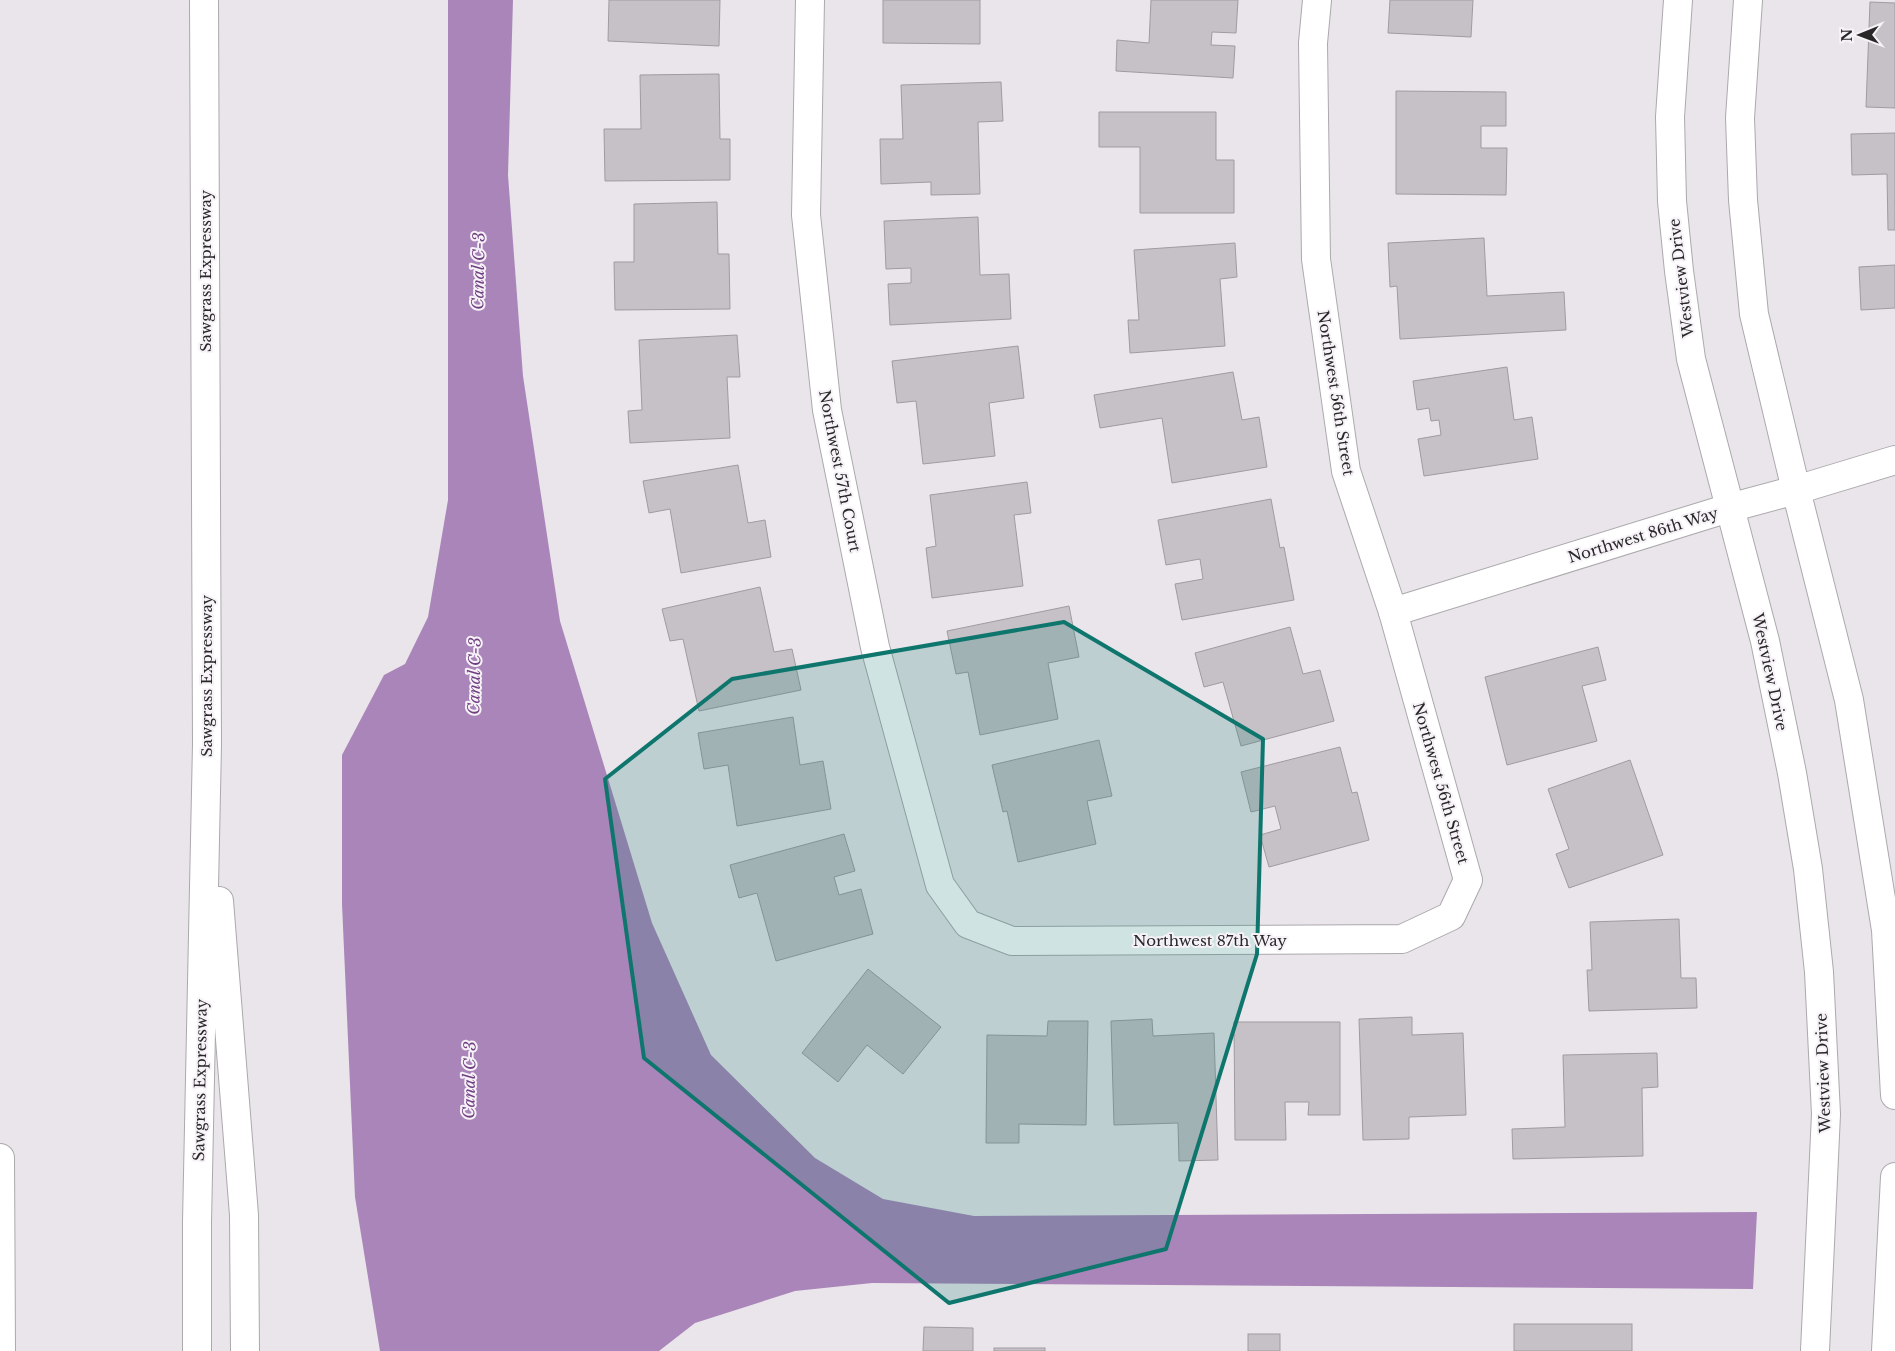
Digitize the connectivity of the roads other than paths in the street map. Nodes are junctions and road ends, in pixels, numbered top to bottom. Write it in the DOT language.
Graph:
graph roads {
  1 [pos="204,0"];
  2 [pos="810,0"];
  3 [pos="1318,0"];
  4 [pos="1678,0"];
  5 [pos="1748,0"];
  6 [pos="1895,460"];
  7 [pos="1796,490"];
  8 [pos="1729,508"];
  9 [pos="1393,612"];
  10 [pos="207,744"];
  11 [pos="1451,916"];
  12 [pos="968,924"];
  13 [pos="1895,1094"];
  14 [pos="0,1158"];
  15 [pos="1895,1177"];
  16 [pos="1,1320"];
  17 [pos="1,1351"];
  18 [pos="197,1351"];
  19 [pos="245,1351"];
  20 [pos="1815,1351"];
  21 [pos="1886,1351"];
  1 -- 10 [label="main road, Sawgrass Expressway"];
  2 -- 12 [label="main road, Northwest 57th Court"];
  3 -- 9 [label="main road, Northwest 56th Street"];
  4 -- 8 [label="main road, Westview Drive"];
  5 -- 7 [label="main road"];
  6 -- 7 [label="main road, Northwest 86th Way"];
  7 -- 8 [label="main road, Northwest 86th Way"];
  7 -- 13 [label="main road"];
  8 -- 9 [label="main road, Northwest 86th Way"];
  8 -- 20 [label="main road, Westview Drive"];
  9 -- 11 [label="main road, Northwest 56th Street"];
  10 -- 18 [label="main road, Sawgrass Expressway"];
  10 -- 19 [label="main road"];
  11 -- 12 [label="main road, Northwest 87th Way"];
  14 -- 16 [label="main road"];
  15 -- 21 [label="main road"];
  16 -- 17 [label="main road"];
}
